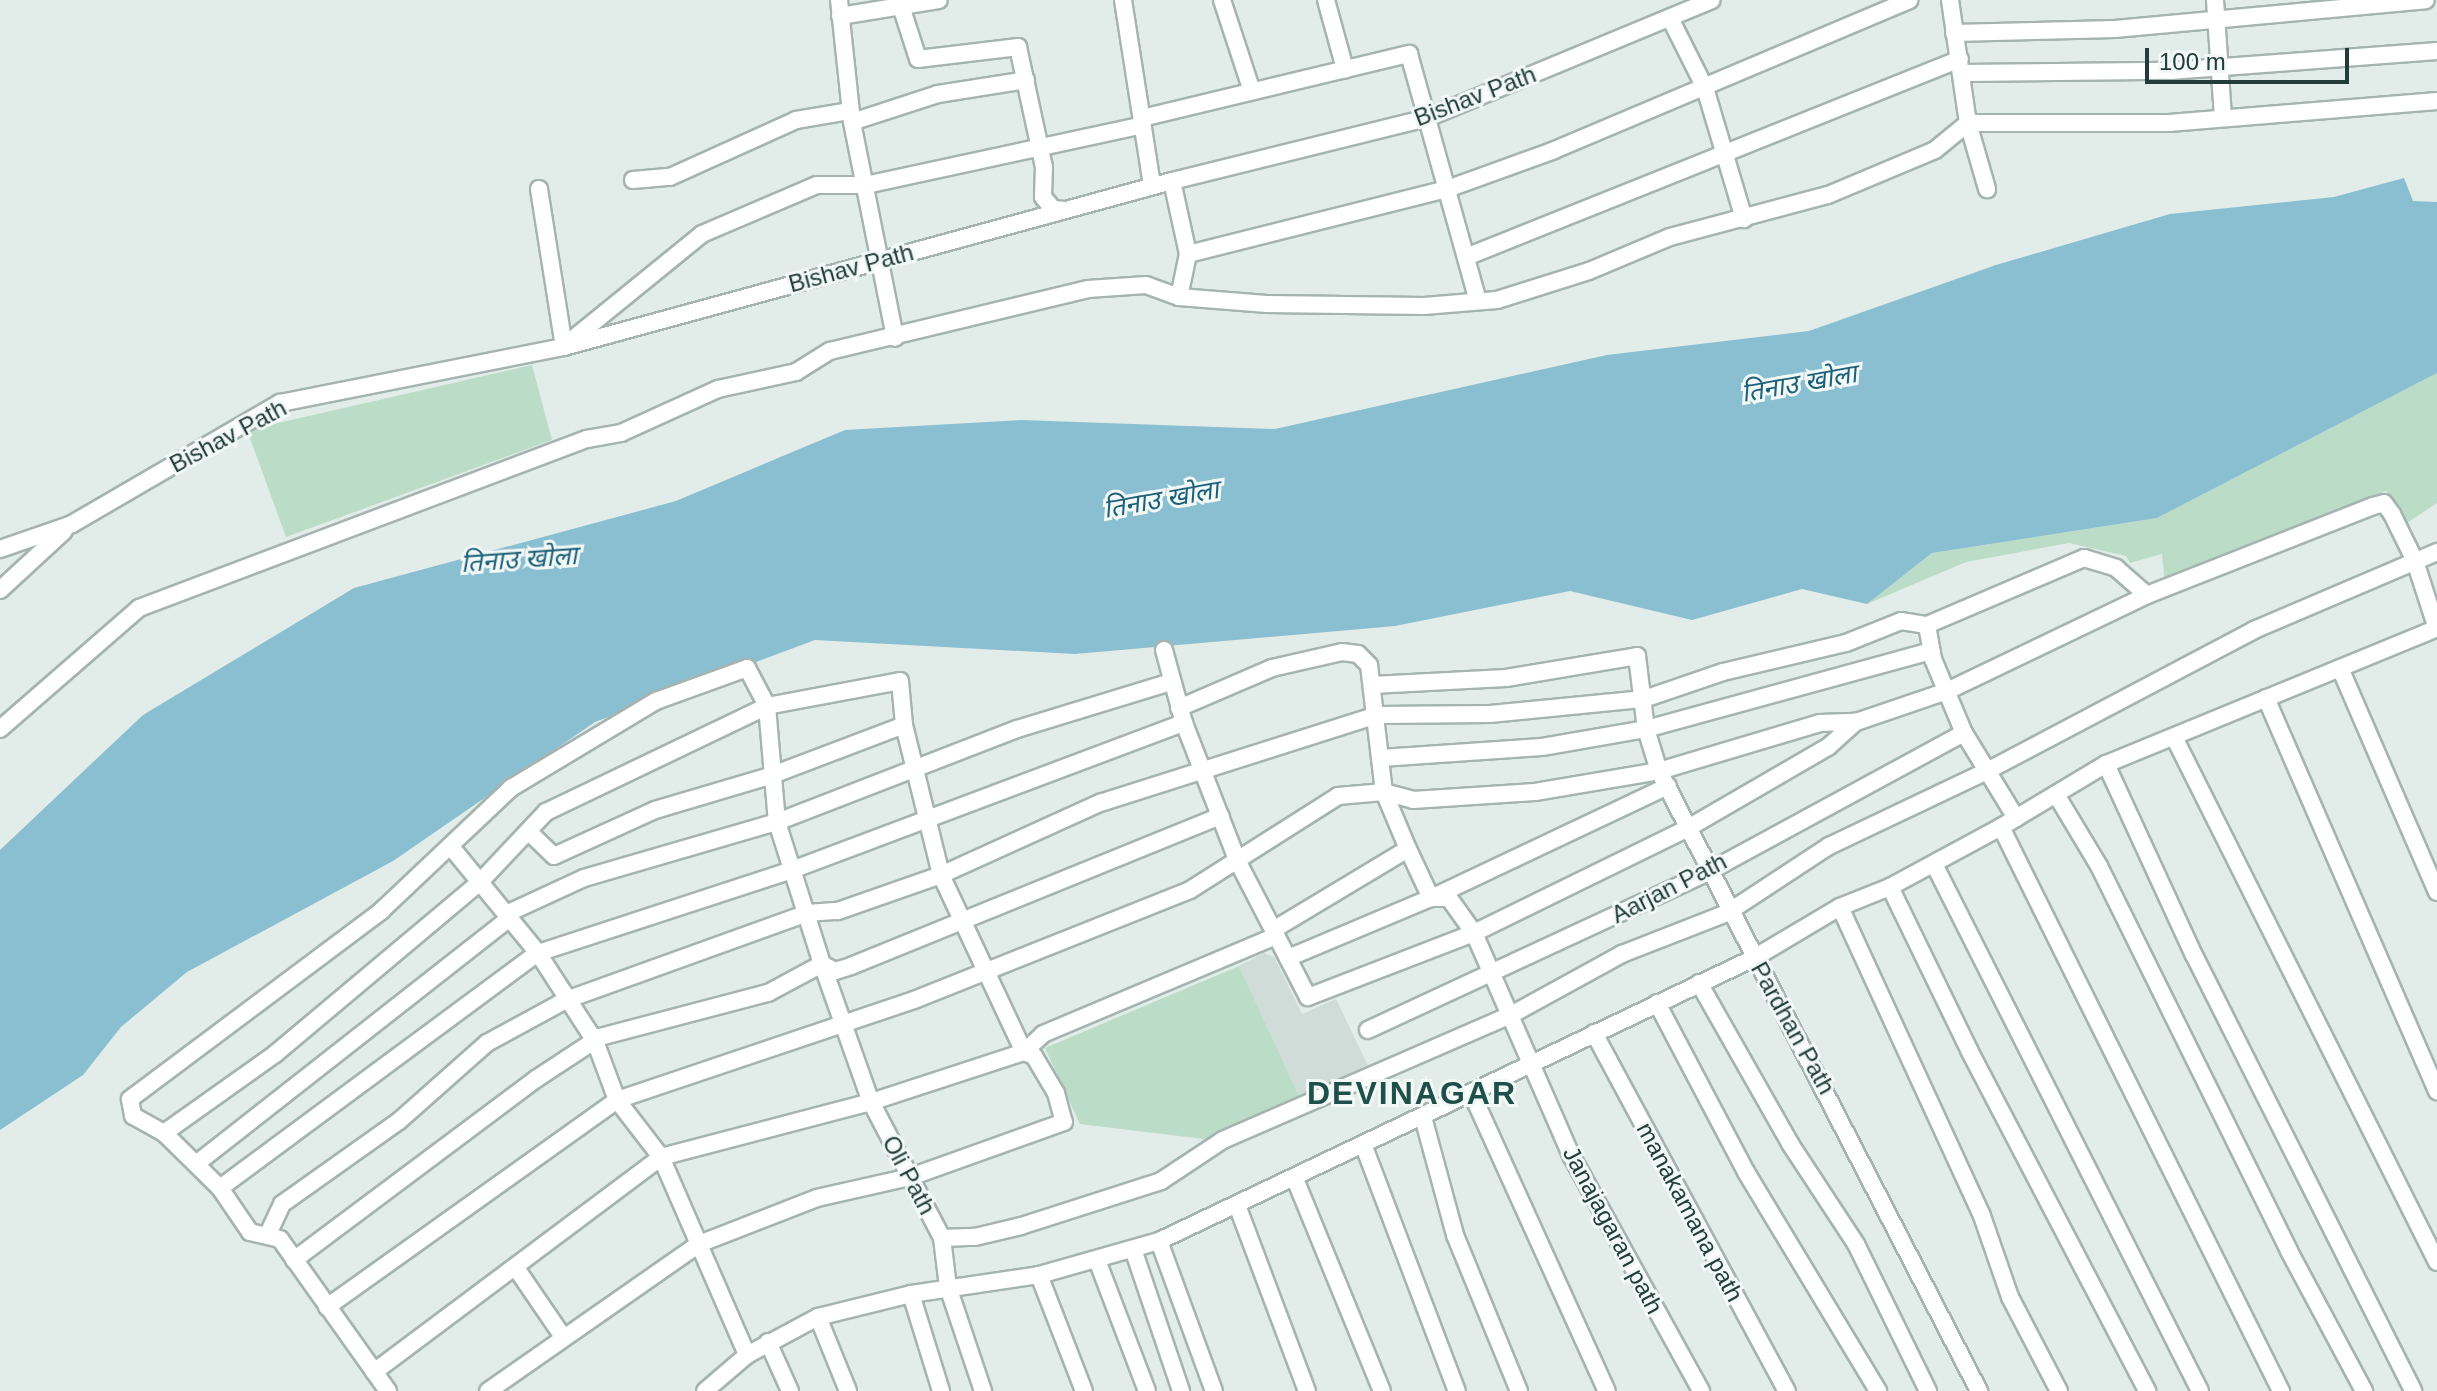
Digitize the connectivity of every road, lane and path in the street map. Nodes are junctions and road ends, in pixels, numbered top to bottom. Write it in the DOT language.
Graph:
graph roads {
  1 [pos="939,0"];
  2 [pos="1123,0"];
  3 [pos="1222,0"];
  4 [pos="1326,0"];
  5 [pos="1712,0"];
  6 [pos="1909,0"];
  7 [pos="1950,0"];
  8 [pos="2215,0"];
  9 [pos="2426,0"];
  10 [pos="899,3"];
  11 [pos="839,8"];
  12 [pos="1670,18"];
  13 [pos="2218,20"];
  14 [pos="1954,33"];
  15 [pos="2437,51"];
  16 [pos="1962,66"];
  17 [pos="2221,66"];
  18 [pos="1345,69"];
  19 [pos="1026,80"];
  20 [pos="1705,88"];
  21 [pos="1252,91"];
  22 [pos="2437,101"];
  23 [pos="851,117"];
  24 [pos="1427,118"];
  25 [pos="2223,118"];
  26 [pos="1142,121"];
  27 [pos="1968,123"];
  28 [pos="1040,143"];
  29 [pos="1725,155"];
  30 [pos="633,180"];
  31 [pos="1172,181"];
  32 [pos="866,185"];
  33 [pos="1152,186"];
  34 [pos="539,189"];
  35 [pos="1447,189"];
  36 [pos="1987,189"];
  37 [pos="1066,210"];
  38 [pos="1744,219"];
  39 [pos="1188,254"];
  40 [pos="1466,257"];
  41 [pos="876,261"];
  42 [pos="1179,297"];
  43 [pos="1478,301"];
  44 [pos="895,338"];
  45 [pos="564,347"];
  46 [pos="72,524"];
  47 [pos="0,549"];
  48 [pos="2437,552"];
  49 [pos="2415,561"];
  50 [pos="0,590"];
  51 [pos="2147,595"];
  52 [pos="1927,625"];
  53 [pos="2437,628"];
  54 [pos="1164,650"];
  55 [pos="1932,651"];
  56 [pos="2340,668"];
  57 [pos="1171,682"];
  58 [pos="1372,685"];
  59 [pos="1947,691"];
  60 [pos="2266,698"];
  61 [pos="1644,699"];
  62 [pos="767,706"];
  63 [pos="1181,715"];
  64 [pos="1378,715"];
  65 [pos="1856,722"];
  66 [pos="904,725"];
  67 [pos="0,729"];
  68 [pos="1646,729"];
  69 [pos="1964,733"];
  70 [pos="2174,737"];
  71 [pos="1381,758"];
  72 [pos="2106,764"];
  73 [pos="917,768"];
  74 [pos="1659,771"];
  75 [pos="1987,771"];
  76 [pos="1203,773"];
  77 [pos="770,776"];
  78 [pos="1668,786"];
  79 [pos="1384,792"];
  80 [pos="2057,796"];
  81 [pos="1221,816"];
  82 [pos="927,819"];
  83 [pos="777,822"];
  84 [pos="2008,822"];
  85 [pos="1688,828"];
  86 [pos="528,831"];
  87 [pos="452,848"];
  88 [pos="1408,849"];
  89 [pos="1238,862"];
  90 [pos="1934,864"];
  91 [pos="792,870"];
  92 [pos="1708,872"];
  93 [pos="941,875"];
  94 [pos="481,881"];
  95 [pos="1890,887"];
  96 [pos="2437,892"];
  97 [pos="1431,898"];
  98 [pos="1840,907"];
  99 [pos="807,913"];
  100 [pos="1727,913"];
  101 [pos="508,916"];
  102 [pos="965,924"];
  103 [pos="1274,933"];
  104 [pos="1474,933"];
  105 [pos="538,953"];
  106 [pos="1288,958"];
  107 [pos="1754,958"];
  108 [pos="822,964"];
  109 [pos="989,971"];
  110 [pos="1490,971"];
  111 [pos="1699,983"];
  112 [pos="566,1000"];
  113 [pos="1657,1003"];
  114 [pos="1511,1015"];
  115 [pos="842,1022"];
  116 [pos="1368,1030"];
  117 [pos="1594,1033"];
  118 [pos="595,1041"];
  119 [pos="1024,1052"];
  120 [pos="1534,1064"];
  121 [pos="2437,1091"];
  122 [pos="1472,1094"];
  123 [pos="617,1100"];
  124 [pos="871,1102"];
  125 [pos="1423,1117"];
  126 [pos="164,1133"];
  127 [pos="1363,1144"];
  128 [pos="661,1157"];
  129 [pos="196,1164"];
  130 [pos="910,1177"];
  131 [pos="1295,1179"];
  132 [pos="220,1188"];
  133 [pos="1237,1205"];
  134 [pos="269,1232"];
  135 [pos="942,1238"];
  136 [pos="1159,1241"];
  137 [pos="699,1244"];
  138 [pos="1134,1252"];
  139 [pos="294,1260"];
  140 [pos="1097,1260"];
  141 [pos="2437,1262"];
  142 [pos="516,1268"];
  143 [pos="1039,1275"];
  144 [pos="948,1287"];
  145 [pos="911,1294"];
  146 [pos="327,1307"];
  147 [pos="818,1317"];
  148 [pos="563,1337"];
  149 [pos="768,1342"];
  150 [pos="747,1355"];
  151 [pos="374,1372"];
  152 [pos="721,1384"];
  153 [pos="388,1391"];
  154 [pos="488,1391"];
  155 [pos="705,1391"];
  156 [pos="790,1391"];
  157 [pos="848,1391"];
  158 [pos="941,1391"];
  159 [pos="983,1391"];
  160 [pos="1084,1391"];
  161 [pos="1147,1391"];
  162 [pos="1181,1391"];
  163 [pos="1214,1391"];
  164 [pos="1307,1391"];
  165 [pos="1382,1391"];
  166 [pos="1457,1391"];
  167 [pos="1519,1391"];
  168 [pos="1607,1391"];
  169 [pos="1701,1391"];
  170 [pos="1787,1391"];
  171 [pos="1878,1391"];
  172 [pos="1928,1391"];
  173 [pos="1979,1391"];
  174 [pos="2059,1391"];
  175 [pos="2147,1391"];
  176 [pos="2200,1391"];
  177 [pos="2281,1391"];
  178 [pos="2364,1391"];
  179 [pos="2413,1391"];
  1 -- 10 [label="street"];
  2 -- 26 [label="street"];
  3 -- 21 [label="street"];
  4 -- 18 [label="street"];
  5 -- 12 [label="street, Bishav Path"];
  6 -- 20 [label="street"];
  7 -- 14 [label="street"];
  8 -- 13 [label="street"];
  9 -- 13 [label="street"];
  10 -- 11 [label="street"];
  10 -- 19 [label="street"];
  11 -- 23 [label="street"];
  12 -- 20 [label="street"];
  12 -- 24 [label="street, Bishav Path"];
  13 -- 14 [label="street"];
  13 -- 17 [label="street"];
  14 -- 16 [label="street"];
  15 -- 17 [label="street"];
  16 -- 17 [label="street"];
  16 -- 27 [label="street"];
  16 -- 29 [label="street"];
  17 -- 25 [label="street"];
  18 -- 21 [label="street"];
  18 -- 24 [label="street"];
  19 -- 23 [label="street"];
  19 -- 28 [label="street"];
  20 -- 29 [label="street"];
  20 -- 35 [label="street"];
  21 -- 26 [label="street"];
  22 -- 25 [label="street"];
  23 -- 30 [label="street"];
  23 -- 32 [label="street"];
  24 -- 31 [label="street, Bishav Path"];
  24 -- 35 [label="street"];
  25 -- 27 [label="street"];
  26 -- 28 [label="street"];
  26 -- 33 [label="street"];
  27 -- 36 [label="street"];
  27 -- 38 [label="street"];
  28 -- 32 [label="street"];
  28 -- 37 [label="street"];
  29 -- 38 [label="street"];
  29 -- 40 [label="street"];
  31 -- 33 [label="street, Bishav Path"];
  31 -- 39 [label="street"];
  32 -- 41 [label="street"];
  32 -- 45 [label="street"];
  33 -- 37 [label="street, Bishav Path"];
  34 -- 45 [label="street"];
  35 -- 39 [label="street"];
  35 -- 40 [label="street"];
  37 -- 41 [label="street, Bishav Path"];
  38 -- 43 [label="street"];
  39 -- 42 [label="street"];
  40 -- 43 [label="street"];
  41 -- 44 [label="street"];
  41 -- 45 [label="street, Bishav Path"];
  42 -- 43 [label="street"];
  42 -- 44 [label="street"];
  44 -- 67 [label="street"];
  45 -- 46 [label="street, Bishav Path"];
  46 -- 47 [label="street, Bishav Path"];
  46 -- 50 [label="street"];
  48 -- 49 [label="street"];
  49 -- 51 [label="street"];
  49 -- 53 [label="street"];
  49 -- 75 [label="street"];
  51 -- 52 [label="street"];
  51 -- 59 [label="street"];
  52 -- 55 [label="street"];
  52 -- 61 [label="street"];
  53 -- 56 [label="street"];
  54 -- 57 [label="street"];
  55 -- 59 [label="street"];
  55 -- 68 [label="street"];
  56 -- 60 [label="street"];
  56 -- 96 [label="street"];
  57 -- 63 [label="street"];
  57 -- 73 [label="street"];
  58 -- 61 [label="street, Pardhan Path"];
  58 -- 63 [label="street"];
  58 -- 64 [label="street"];
  59 -- 65 [label="street"];
  59 -- 69 [label="street"];
  60 -- 70 [label="street"];
  60 -- 121 [label="street"];
  61 -- 64 [label="street"];
  61 -- 68 [label="street, Pardhan Path"];
  62 -- 66 [label="street"];
  62 -- 77 [label="street, Oli Path"];
  62 -- 86 [label="street"];
  62 -- 87 [label="street"];
  63 -- 76 [label="street"];
  63 -- 82 [label="street"];
  64 -- 71 [label="street"];
  64 -- 76 [label="street"];
  65 -- 74 [label="street"];
  65 -- 85 [label="street"];
  66 -- 73 [label="street"];
  66 -- 77 [label="street"];
  68 -- 71 [label="street"];
  68 -- 74 [label="street, Pardhan Path"];
  69 -- 75 [label="street"];
  69 -- 92 [label="street, Aarjan Path"];
  70 -- 72 [label="street"];
  70 -- 141 [label="street"];
  71 -- 79 [label="street"];
  72 -- 80 [label="street"];
  72 -- 179 [label="street"];
  73 -- 82 [label="street"];
  73 -- 83 [label="street"];
  74 -- 78 [label="street, Pardhan Path"];
  74 -- 79 [label="street"];
  75 -- 84 [label="street"];
  75 -- 100 [label="street"];
  76 -- 81 [label="street"];
  76 -- 93 [label="street"];
  77 -- 83 [label="street, Oli Path"];
  77 -- 86 [label="street"];
  78 -- 85 [label="street, Pardhan Path"];
  78 -- 97 [label="street"];
  79 -- 88 [label="street"];
  79 -- 89 [label="street"];
  80 -- 84 [label="street"];
  80 -- 178 [label="street"];
  81 -- 89 [label="street"];
  81 -- 102 [label="street"];
  82 -- 91 [label="street"];
  82 -- 93 [label="street"];
  83 -- 91 [label="street, Oli Path"];
  83 -- 101 [label="street"];
  84 -- 90 [label="street"];
  84 -- 177 [label="street"];
  85 -- 92 [label="street, Pardhan Path"];
  85 -- 104 [label="street"];
  86 -- 94 [label="street"];
  87 -- 94 [label="street"];
  87 -- 126 [label="street"];
  88 -- 97 [label="street"];
  88 -- 103 [label="street"];
  89 -- 103 [label="street"];
  89 -- 109 [label="street"];
  90 -- 95 [label="street"];
  90 -- 176 [label="street"];
  91 -- 99 [label="street, Oli Path"];
  91 -- 105 [label="street"];
  92 -- 100 [label="street, Pardhan Path"];
  92 -- 110 [label="street, Aarjan Path"];
  93 -- 99 [label="street"];
  93 -- 102 [label="street"];
  94 -- 101 [label="street"];
  94 -- 126 [label="street"];
  95 -- 98 [label="street"];
  95 -- 175 [label="street"];
  97 -- 104 [label="street, Janajagaran path"];
  97 -- 106 [label="street"];
  98 -- 107 [label="street"];
  98 -- 174 [label="street"];
  99 -- 108 [label="street, Oli Path"];
  99 -- 112 [label="street"];
  100 -- 107 [label="street, Pardhan Path"];
  100 -- 114 [label="street"];
  101 -- 105 [label="street"];
  101 -- 129 [label="street"];
  102 -- 108 [label="street"];
  102 -- 109 [label="street"];
  103 -- 106 [label="street"];
  103 -- 119 [label="street"];
  104 -- 106 [label="street"];
  104 -- 110 [label="street, Janajagaran path"];
  105 -- 112 [label="street"];
  105 -- 132 [label="street"];
  107 -- 111 [label="street"];
  107 -- 173 [label="street, Pardhan Path"];
  108 -- 115 [label="street, Oli Path"];
  108 -- 118 [label="street"];
  109 -- 115 [label="street"];
  109 -- 119 [label="street"];
  110 -- 114 [label="street, Janajagaran path"];
  110 -- 116 [label="street, Aarjan Path"];
  111 -- 113 [label="street"];
  111 -- 172 [label="street"];
  112 -- 118 [label="street"];
  112 -- 134 [label="street"];
  113 -- 117 [label="street"];
  113 -- 171 [label="street"];
  114 -- 120 [label="street, Janajagaran path"];
  114 -- 135 [label="street"];
  115 -- 123 [label="street"];
  115 -- 124 [label="street, Oli Path"];
  117 -- 120 [label="street"];
  117 -- 170 [label="street, manakamana path"];
  118 -- 123 [label="street"];
  118 -- 139 [label="street"];
  119 -- 124 [label="street"];
  119 -- 130 [label="street"];
  120 -- 122 [label="street"];
  120 -- 169 [label="street, Janajagaran path"];
  122 -- 125 [label="street"];
  122 -- 168 [label="street"];
  123 -- 128 [label="street"];
  123 -- 146 [label="street"];
  124 -- 128 [label="street"];
  124 -- 130 [label="street, Oli Path"];
  125 -- 127 [label="street"];
  125 -- 167 [label="street"];
  126 -- 129 [label="street"];
  127 -- 131 [label="street"];
  127 -- 166 [label="street"];
  128 -- 137 [label="street"];
  128 -- 142 [label="street"];
  129 -- 132 [label="street"];
  130 -- 135 [label="street, Oli Path"];
  130 -- 137 [label="street"];
  131 -- 133 [label="street"];
  131 -- 165 [label="street"];
  132 -- 134 [label="street"];
  133 -- 136 [label="street"];
  133 -- 164 [label="street"];
  134 -- 139 [label="street"];
  135 -- 144 [label="street, Oli Path"];
  136 -- 138 [label="street"];
  136 -- 163 [label="street"];
  137 -- 148 [label="street"];
  137 -- 150 [label="street"];
  138 -- 140 [label="street"];
  138 -- 162 [label="street"];
  139 -- 146 [label="street"];
  140 -- 143 [label="street"];
  140 -- 161 [label="street"];
  142 -- 148 [label="street"];
  142 -- 151 [label="street"];
  143 -- 144 [label="street"];
  143 -- 160 [label="street"];
  144 -- 145 [label="street"];
  144 -- 159 [label="street, Oli Path"];
  145 -- 147 [label="street"];
  145 -- 158 [label="street"];
  146 -- 151 [label="street"];
  147 -- 149 [label="street"];
  147 -- 157 [label="street"];
  148 -- 154 [label="street"];
  149 -- 150 [label="street"];
  149 -- 156 [label="street"];
  150 -- 152 [label="street"];
  151 -- 153 [label="street"];
  152 -- 155 [label="street"];
}
